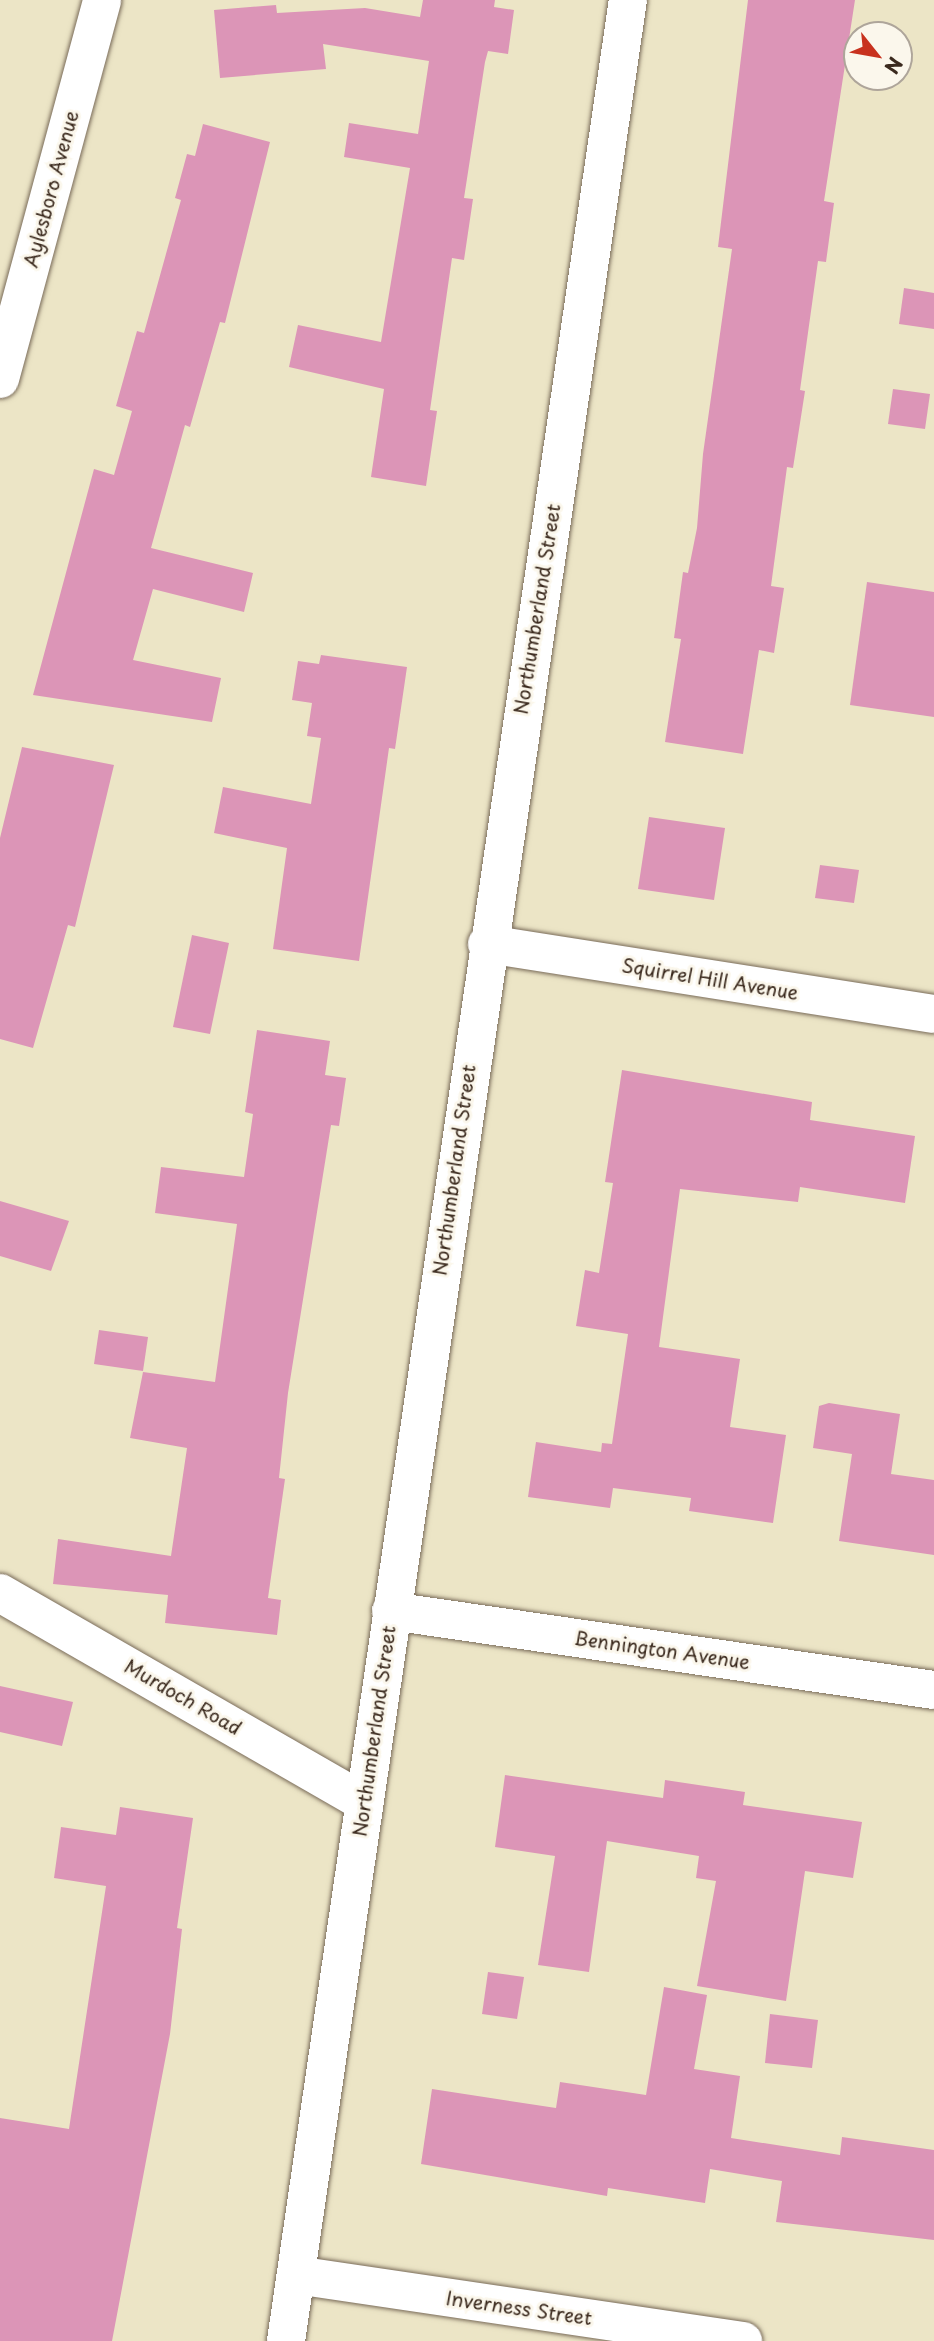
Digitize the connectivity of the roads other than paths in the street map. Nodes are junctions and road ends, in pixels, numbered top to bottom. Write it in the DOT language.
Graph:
graph roads {
  1 [pos="103,0"];
  2 [pos="628,0"];
  3 [pos="0,379"];
  4 [pos="487,944"];
  5 [pos="934,1014"];
  6 [pos="0,1593"];
  7 [pos="391,1611"];
  8 [pos="934,1690"];
  9 [pos="364,1802"];
  10 [pos="296,2275"];
  11 [pos="286,2341"];
  12 [pos="743,2341"];
  1 -- 3 [label="street, Aylesboro Avenue"];
  2 -- 4 [label="street, Northumberland Street"];
  4 -- 5 [label="street, Squirrel Hill Avenue"];
  4 -- 7 [label="street, Northumberland Street"];
  6 -- 9 [label="street, Murdoch Road"];
  7 -- 8 [label="street, Bennington Avenue"];
  7 -- 9 [label="street, Northumberland Street"];
  9 -- 10 [label="street, Northumberland Street"];
  10 -- 11 [label="street, Northumberland Street"];
  10 -- 12 [label="street, Inverness Street"];
}
